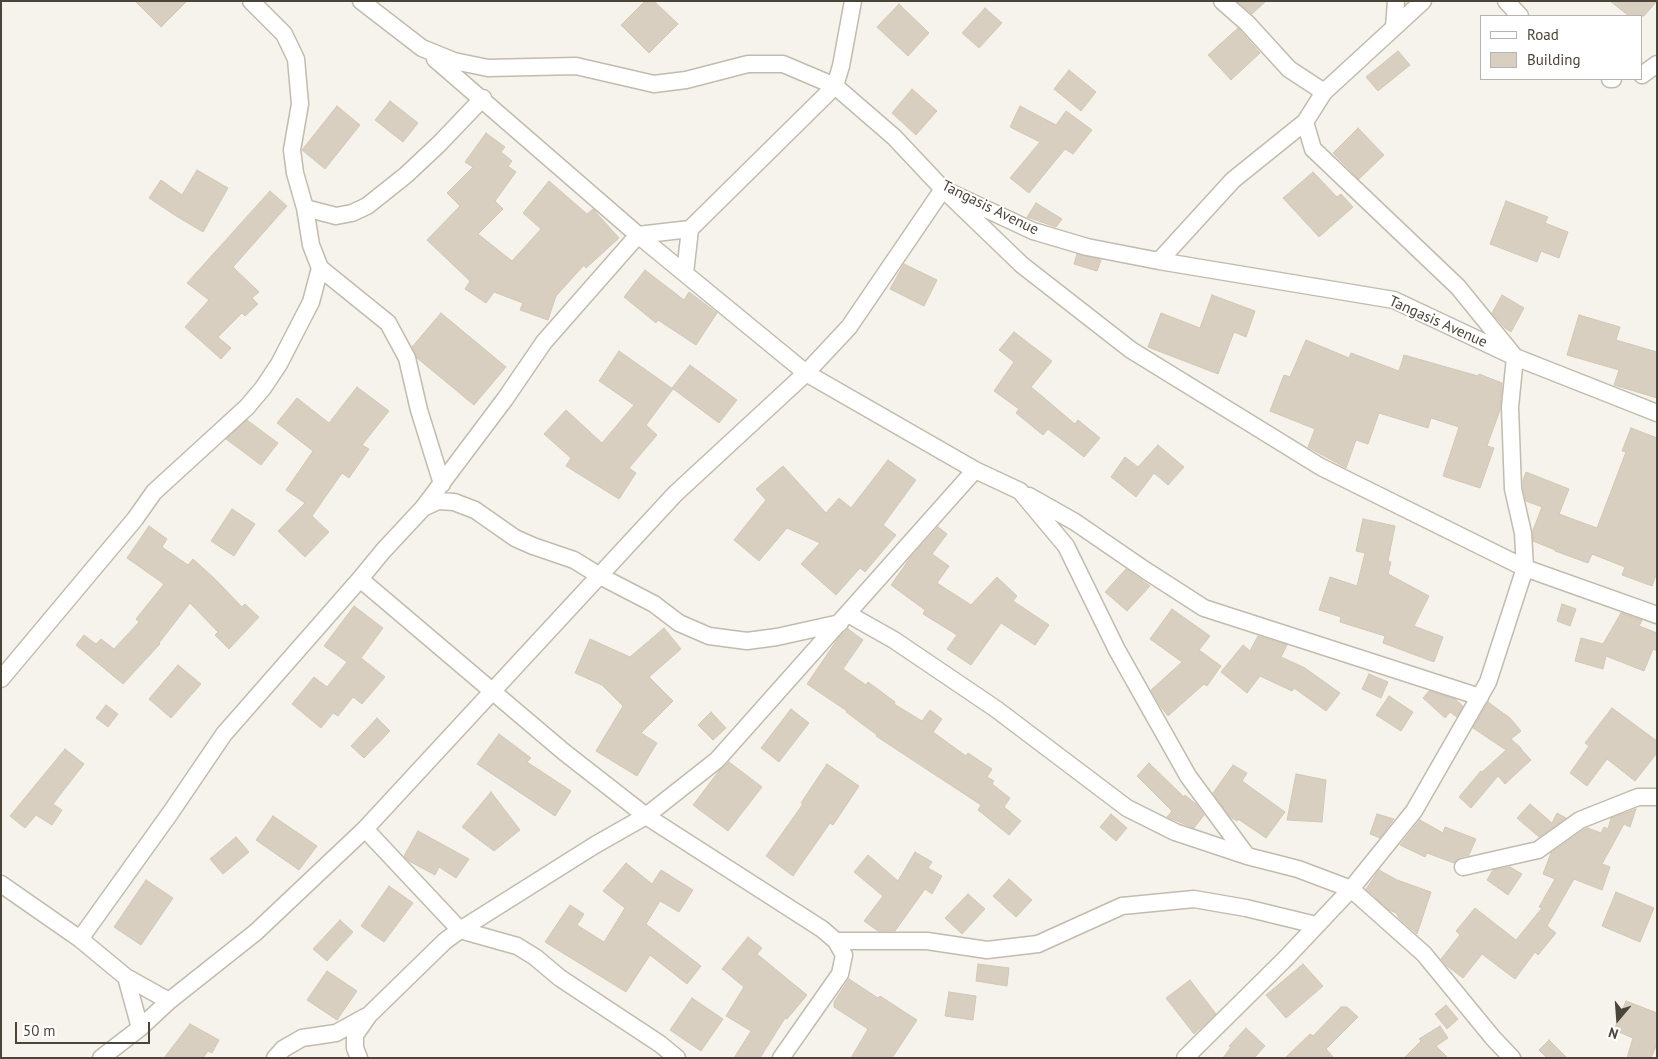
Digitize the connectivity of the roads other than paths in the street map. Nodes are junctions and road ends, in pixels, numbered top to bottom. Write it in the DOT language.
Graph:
graph roads {
  1 [pos="252,1"];
  2 [pos="361,1"];
  3 [pos="853,1"];
  4 [pos="1222,1"];
  5 [pos="1396,1"];
  6 [pos="1423,1"];
  7 [pos="1506,1"];
  8 [pos="1519,15"];
  9 [pos="1394,27"];
  10 [pos="422,48"];
  11 [pos="1657,64"];
  12 [pos="1643,74"];
  13 [pos="834,86"];
  14 [pos="1324,92"];
  15 [pos="482,98"];
  16 [pos="1305,122"];
  17 [pos="943,189"];
  18 [pos="305,208"];
  19 [pos="690,229"];
  20 [pos="638,235"];
  21 [pos="1159,261"];
  22 [pos="320,268"];
  23 [pos="685,273"];
  24 [pos="1515,357"];
  25 [pos="806,373"];
  26 [pos="1657,412"];
  27 [pos="975,470"];
  28 [pos="442,484"];
  29 [pos="1020,491"];
  30 [pos="423,508"];
  31 [pos="1525,568"];
  32 [pos="600,576"];
  33 [pos="360,580"];
  34 [pos="1657,615"];
  35 [pos="844,618"];
  36 [pos="1,680"];
  37 [pos="491,691"];
  38 [pos="1480,697"];
  39 [pos="1657,797"];
  40 [pos="646,816"];
  41 [pos="366,829"];
  42 [pos="1248,856"];
  43 [pos="1463,867"];
  44 [pos="1,884"];
  45 [pos="1350,889"];
  46 [pos="1316,925"];
  47 [pos="460,930"];
  48 [pos="80,939"];
  49 [pos="836,941"];
  50 [pos="126,977"];
  51 [pos="169,1001"];
  52 [pos="369,1015"];
  53 [pos="140,1028"];
  54 [pos="101,1058"];
  55 [pos="275,1058"];
  56 [pos="359,1058"];
  57 [pos="677,1058"];
  58 [pos="781,1058"];
  59 [pos="1185,1058"];
  60 [pos="1512,1058"];
  1 -- 18 [label="street"];
  2 -- 10 [label="street, Tangasis Avenue"];
  3 -- 13 [label="street"];
  4 -- 14 [label="street"];
  5 -- 9 [label="street"];
  6 -- 9 [label="street"];
  7 -- 8 [label="street"];
  9 -- 14 [label="street"];
  10 -- 13 [label="street, Tangasis Avenue"];
  10 -- 15 [label="street"];
  11 -- 12 [label="street"];
  13 -- 17 [label="street, Tangasis Avenue"];
  13 -- 19 [label="street"];
  14 -- 16 [label="street"];
  15 -- 18 [label="street"];
  15 -- 20 [label="street"];
  16 -- 21 [label="street"];
  16 -- 24 [label="street"];
  17 -- 21 [label="street, Tangasis Avenue"];
  17 -- 25 [label="street"];
  17 -- 31 [label="street"];
  18 -- 22 [label="street"];
  19 -- 20 [label="street"];
  19 -- 23 [label="street"];
  20 -- 23 [label="street"];
  20 -- 28 [label="street"];
  21 -- 24 [label="street, Tangasis Avenue"];
  22 -- 28 [label="street"];
  22 -- 36 [label="street"];
  23 -- 25 [label="street"];
  24 -- 26 [label="street, Tangasis Avenue"];
  24 -- 31 [label="street"];
  25 -- 27 [label="street"];
  25 -- 32 [label="street"];
  27 -- 29 [label="street"];
  27 -- 35 [label="street"];
  28 -- 30 [label="street"];
  29 -- 38 [label="street"];
  29 -- 42 [label="street"];
  30 -- 32 [label="street"];
  30 -- 33 [label="street"];
  31 -- 34 [label="street"];
  31 -- 38 [label="street"];
  32 -- 35 [label="street"];
  32 -- 37 [label="street"];
  33 -- 37 [label="street"];
  33 -- 48 [label="street"];
  35 -- 40 [label="street"];
  35 -- 42 [label="street"];
  37 -- 40 [label="street"];
  37 -- 41 [label="street"];
  38 -- 45 [label="street"];
  39 -- 43 [label="street"];
  40 -- 47 [label="street"];
  40 -- 49 [label="street"];
  41 -- 47 [label="street"];
  41 -- 51 [label="street"];
  42 -- 45 [label="street"];
  44 -- 48 [label="street"];
  45 -- 46 [label="street"];
  45 -- 60 [label="street"];
  46 -- 49 [label="street"];
  46 -- 59 [label="street"];
  47 -- 52 [label="street"];
  47 -- 57 [label="street"];
  48 -- 50 [label="street"];
  49 -- 58 [label="street"];
  50 -- 51 [label="street"];
  50 -- 53 [label="street"];
  51 -- 53 [label="street"];
  52 -- 55 [label="street"];
  52 -- 56 [label="street"];
  53 -- 54 [label="street"];
}
